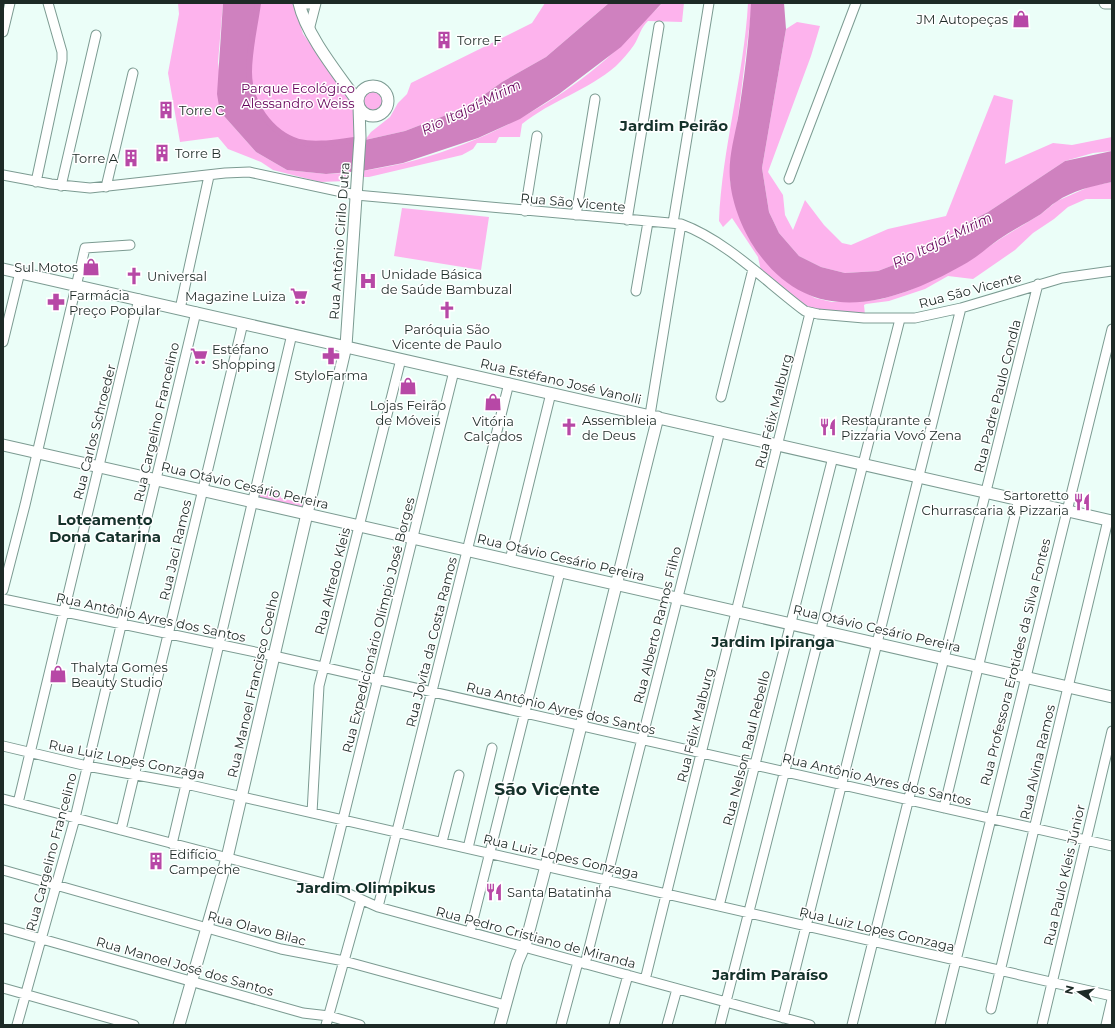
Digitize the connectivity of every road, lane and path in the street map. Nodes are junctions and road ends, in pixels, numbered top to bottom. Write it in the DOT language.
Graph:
graph roads {
  1 [pos="10,3"];
  2 [pos="48,3"];
  3 [pos="299,3"];
  4 [pos="307,3"];
  5 [pos="313,3"];
  6 [pos="316,3"];
  7 [pos="709,3"];
  8 [pos="856,3"];
  9 [pos="1105,3"];
  10 [pos="1112,3"];
  11 [pos="659,26"];
  12 [pos="309,30"];
  13 [pos="3,32"];
  14 [pos="96,35"];
  15 [pos="133,73"];
  16 [pos="343,79"];
  17 [pos="368,87"];
  18 [pos="595,99"];
  19 [pos="359,104"];
  20 [pos="378,115"];
  21 [pos="537,136"];
  22 [pos="360,139"];
  23 [pos="3,175"];
  24 [pos="209,176"];
  25 [pos="789,179"];
  26 [pos="36,182"];
  27 [pos="61,186"];
  28 [pos="106,187"];
  29 [pos="356,195"];
  30 [pos="525,211"];
  31 [pos="576,215"];
  32 [pos="627,220"];
  33 [pos="648,222"];
  34 [pos="677,224"];
  35 [pos="130,245"];
  36 [pos="3,269"];
  37 [pos="753,269"];
  38 [pos="1112,271"];
  39 [pos="20,272"];
  40 [pos="1038,284"];
  41 [pos="76,285"];
  42 [pos="636,291"];
  43 [pos="139,299"];
  44 [pos="961,308"];
  45 [pos="180,309"];
  46 [pos="196,312"];
  47 [pos="810,313"];
  48 [pos="900,319"];
  49 [pos="243,323"];
  50 [pos="1112,329"];
  51 [pos="292,334"];
  52 [pos="3,342"];
  53 [pos="346,346"];
  54 [pos="401,359"];
  55 [pos="454,371"];
  56 [pos="509,383"];
  57 [pos="551,393"];
  58 [pos="721,397"];
  59 [pos="654,416"];
  60 [pos="720,431"];
  61 [pos="778,444"];
  62 [pos="3,445"];
  63 [pos="37,453"];
  64 [pos="832,457"];
  65 [pos="863,464"];
  66 [pos="99,467"];
  67 [pos="919,476"];
  68 [pos="156,479"];
  69 [pos="203,490"];
  70 [pos="986,492"];
  71 [pos="1019,499"];
  72 [pos="253,502"];
  73 [pos="1066,510"];
  74 [pos="307,514"];
  75 [pos="1110,521"];
  76 [pos="359,526"];
  77 [pos="413,538"];
  78 [pos="467,550"];
  79 [pos="510,560"];
  80 [pos="560,572"];
  81 [pos="616,583"];
  82 [pos="3,590"];
  83 [pos="678,597"];
  84 [pos="3,599"];
  85 [pos="737,611"];
  86 [pos="64,612"];
  87 [pos="791,623"];
  88 [pos="121,624"];
  89 [pos="821,630"];
  90 [pos="169,634"];
  91 [pos="877,642"];
  92 [pos="219,644"];
  93 [pos="274,656"];
  94 [pos="944,658"];
  95 [pos="979,665"];
  96 [pos="324,667"];
  97 [pos="1025,676"];
  98 [pos="378,679"];
  99 [pos="1068,686"];
  100 [pos="432,692"];
  101 [pos="1112,697"];
  102 [pos="525,713"];
  103 [pos="581,725"];
  104 [pos="1112,731"];
  105 [pos="642,739"];
  106 [pos="3,746"];
  107 [pos="492,748"];
  108 [pos="30,753"];
  109 [pos="702,753"];
  110 [pos="755,765"];
  111 [pos="87,766"];
  112 [pos="785,772"];
  113 [pos="135,774"];
  114 [pos="458,776"];
  115 [pos="186,784"];
  116 [pos="842,785"];
  117 [pos="241,796"];
  118 [pos="3,799"];
  119 [pos="909,800"];
  120 [pos="18,803"];
  121 [pos="944,808"];
  122 [pos="312,812"];
  123 [pos="75,818"];
  124 [pos="990,818"];
  125 [pos="343,820"];
  126 [pos="1034,828"];
  127 [pos="122,830"];
  128 [pos="397,832"];
  129 [pos="1086,840"];
  130 [pos="442,842"];
  131 [pos="172,844"];
  132 [pos="1112,846"];
  133 [pos="468,848"];
  134 [pos="490,853"];
  135 [pos="227,858"];
  136 [pos="546,866"];
  137 [pos="3,870"];
  138 [pos="606,880"];
  139 [pos="327,884"];
  140 [pos="56,885"];
  141 [pos="667,894"];
  142 [pos="361,900"];
  143 [pos="720,906"];
  144 [pos="378,907"];
  145 [pos="749,913"];
  146 [pos="806,926"];
  147 [pos="3,928"];
  148 [pos="207,928"];
  149 [pos="470,932"];
  150 [pos="41,939"];
  151 [pos="873,941"];
  152 [pos="523,947"];
  153 [pos="956,960"];
  154 [pos="344,961"];
  155 [pos="582,963"];
  156 [pos="1000,970"];
  157 [pos="628,975"];
  158 [pos="646,980"];
  159 [pos="192,981"];
  160 [pos="1052,982"];
  161 [pos="3,988"];
  162 [pos="677,989"];
  163 [pos="25,994"];
  164 [pos="1112,997"];
  165 [pos="726,1002"];
  166 [pos="506,1005"];
  167 [pos="991,1009"];
  168 [pos="779,1020"];
  169 [pos="327,1021"];
  170 [pos="17,1025"];
  171 [pos="134,1025"];
  172 [pos="179,1025"];
  173 [pos="360,1025"];
  174 [pos="500,1025"];
  175 [pos="561,1025"];
  176 [pos="614,1025"];
  177 [pos="667,1025"];
  178 [pos="720,1025"];
  179 [pos="810,1025"];
  180 [pos="852,1025"];
  181 [pos="940,1025"];
  182 [pos="1042,1025"];
  183 [pos="1106,1025"];
  1 -- 13 [label="street"];
  2 -- 26 [label="street"];
  3 -- 12 [label="main road"];
  4 -- 5 [label="main road"];
  6 -- 12 [label="street"];
  7 -- 34 [label="street"];
  8 -- 25 [label="street"];
  9 -- 10 [label="main road"];
  11 -- 32 [label="street"];
  12 -- 16 [label="main road"];
  14 -- 27 [label="street"];
  15 -- 28 [label="street"];
  16 -- 17 [label="main road"];
  16 -- 19 [label="main road"];
  17 -- 19 [label="main road"];
  17 -- 20 [label="main road"];
  18 -- 31 [label="street"];
  19 -- 20 [label="main road"];
  19 -- 22 [label="main road, Rua Antônio Cirilo Dutra"];
  20 -- 22 [label="main road, Rua Antônio Cirilo Dutra"];
  21 -- 30 [label="street"];
  22 -- 29 [label="main road, Rua Antônio Cirilo Dutra"];
  23 -- 26 [label="street, Rua São Vicente"];
  24 -- 28 [label="street, Rua São Vicente"];
  24 -- 29 [label="street, Rua São Vicente"];
  24 -- 45 [label="street"];
  26 -- 27 [label="street, Rua São Vicente"];
  27 -- 28 [label="street, Rua São Vicente"];
  29 -- 30 [label="street, Rua São Vicente"];
  29 -- 53 [label="main road, Rua Antônio Cirilo Dutra"];
  30 -- 31 [label="street, Rua São Vicente"];
  31 -- 32 [label="street, Rua São Vicente"];
  32 -- 33 [label="street, Rua São Vicente"];
  33 -- 34 [label="street, Rua São Vicente"];
  33 -- 42 [label="street"];
  34 -- 37 [label="street, Rua São Vicente"];
  34 -- 59 [label="street"];
  35 -- 41 [label="street"];
  36 -- 39 [label="main road, Rua Estéfano José Vanolli"];
  37 -- 47 [label="street, Rua São Vicente"];
  37 -- 58 [label="street"];
  38 -- 40 [label="street, Rua São Vicente"];
  39 -- 41 [label="main road, Rua Estéfano José Vanolli"];
  39 -- 52 [label="street"];
  40 -- 44 [label="street, Rua São Vicente"];
  40 -- 70 [label="street, Rua Padre Paulo Condla"];
  41 -- 43 [label="main road, Rua Estéfano José Vanolli"];
  41 -- 63 [label="street"];
  43 -- 45 [label="main road, Rua Estéfano José Vanolli"];
  43 -- 66 [label="street, Rua Carlos Schroeder"];
  44 -- 48 [label="street, Rua São Vicente"];
  44 -- 67 [label="street"];
  45 -- 46 [label="main road, Rua Estéfano José Vanolli"];
  46 -- 49 [label="main road, Rua Estéfano José Vanolli"];
  46 -- 68 [label="street, Rua Cargelino Francelino"];
  47 -- 48 [label="street, Rua São Vicente"];
  47 -- 61 [label="street, Rua Félix Malburg"];
  48 -- 65 [label="street"];
  49 -- 51 [label="main road, Rua Estéfano José Vanolli"];
  49 -- 69 [label="street, Rua Jaci Ramos"];
  50 -- 73 [label="street, Rua Professora Erotides da Silva Fontes"];
  51 -- 53 [label="main road, Rua Estéfano José Vanolli"];
  51 -- 72 [label="street"];
  53 -- 54 [label="main road, Rua Estéfano José Vanolli"];
  53 -- 74 [label="main road, Rua Manoel Francisco Coelho"];
  54 -- 55 [label="main road, Rua Estéfano José Vanolli"];
  54 -- 76 [label="street, Rua Alfredo Kleis"];
  55 -- 56 [label="main road, Rua Estéfano José Vanolli"];
  55 -- 77 [label="street, Rua Expedicionário Olímpio José Borges"];
  56 -- 57 [label="main road, Rua Estéfano José Vanolli"];
  56 -- 78 [label="street, Rua Jovita da Costa Ramos"];
  57 -- 59 [label="main road, Rua Estéfano José Vanolli"];
  57 -- 79 [label="street"];
  59 -- 60 [label="main road, Rua Estéfano José Vanolli"];
  59 -- 81 [label="main road"];
  60 -- 61 [label="main road, Rua Estéfano José Vanolli"];
  60 -- 83 [label="street, Rua Alberto Ramos Filho"];
  61 -- 64 [label="main road, Rua Estéfano José Vanolli"];
  61 -- 85 [label="street, Rua Félix Malburg"];
  62 -- 63 [label="main road, Rua Otávio Cesário Pereira"];
  63 -- 66 [label="main road, Rua Otávio Cesário Pereira"];
  63 -- 82 [label="street"];
  64 -- 65 [label="main road, Rua Estéfano José Vanolli"];
  64 -- 87 [label="street, Rua Nelson Raul Rebello"];
  65 -- 67 [label="main road, Rua Estéfano José Vanolli"];
  65 -- 89 [label="street"];
  66 -- 68 [label="main road, Rua Otávio Cesário Pereira"];
  66 -- 86 [label="street, Rua Carlos Schroeder"];
  67 -- 70 [label="main road, Rua Estéfano José Vanolli"];
  67 -- 91 [label="street"];
  68 -- 69 [label="main road, Rua Otávio Cesário Pereira"];
  68 -- 88 [label="street, Rua Cargelino Francelino"];
  69 -- 72 [label="main road, Rua Otávio Cesário Pereira"];
  69 -- 90 [label="street, Rua Jaci Ramos"];
  70 -- 71 [label="main road, Rua Estéfano José Vanolli"];
  70 -- 94 [label="street, Rua Padre Paulo Condla"];
  71 -- 73 [label="main road, Rua Estéfano José Vanolli"];
  71 -- 95 [label="street"];
  72 -- 74 [label="main road, Rua Otávio Cesário Pereira"];
  72 -- 92 [label="street"];
  73 -- 75 [label="main road, Rua Estéfano José Vanolli"];
  73 -- 97 [label="street, Rua Professora Erotides da Silva Fontes"];
  74 -- 76 [label="main road, Rua Otávio Cesário Pereira"];
  74 -- 93 [label="main road, Rua Manoel Francisco Coelho"];
  75 -- 99 [label="street, Rua Alvina Ramos"];
  76 -- 77 [label="main road, Rua Otávio Cesário Pereira"];
  76 -- 96 [label="street, Rua Alfredo Kleis"];
  77 -- 78 [label="main road, Rua Otávio Cesário Pereira"];
  77 -- 98 [label="street, Rua Expedicionário Olímpio José Borges"];
  78 -- 79 [label="main road, Rua Otávio Cesário Pereira"];
  78 -- 100 [label="street, Rua Jovita da Costa Ramos"];
  79 -- 80 [label="main road, Rua Otávio Cesário Pereira"];
  80 -- 81 [label="main road, Rua Otávio Cesário Pereira"];
  80 -- 102 [label="street"];
  81 -- 83 [label="main road, Rua Otávio Cesário Pereira"];
  81 -- 103 [label="main road"];
  83 -- 85 [label="main road, Rua Otávio Cesário Pereira"];
  83 -- 105 [label="street, Rua Alberto Ramos Filho"];
  84 -- 86 [label="street, Rua Antônio Ayres dos Santos"];
  85 -- 87 [label="main road, Rua Otávio Cesário Pereira"];
  85 -- 109 [label="street, Rua Félix Malburg"];
  86 -- 88 [label="street, Rua Antônio Ayres dos Santos"];
  86 -- 108 [label="street, Rua Carlos Schroeder"];
  87 -- 89 [label="main road, Rua Otávio Cesário Pereira"];
  87 -- 110 [label="street, Rua Nelson Raul Rebello"];
  88 -- 90 [label="street, Rua Antônio Ayres dos Santos"];
  88 -- 111 [label="street, Rua Cargelino Francelino"];
  89 -- 91 [label="main road, Rua Otávio Cesário Pereira"];
  89 -- 112 [label="street"];
  90 -- 92 [label="street, Rua Antônio Ayres dos Santos"];
  90 -- 113 [label="street, Rua Jaci Ramos"];
  91 -- 94 [label="main road, Rua Otávio Cesário Pereira"];
  91 -- 116 [label="street"];
  92 -- 93 [label="street, Rua Antônio Ayres dos Santos"];
  92 -- 115 [label="street"];
  93 -- 96 [label="street, Rua Antônio Ayres dos Santos"];
  93 -- 117 [label="main road, Rua Manoel Francisco Coelho"];
  94 -- 95 [label="main road, Rua Otávio Cesário Pereira"];
  94 -- 119 [label="street, Rua Padre Paulo Condla"];
  95 -- 97 [label="main road, Rua Otávio Cesário Pereira"];
  95 -- 121 [label="street"];
  96 -- 98 [label="street, Rua Antônio Ayres dos Santos"];
  96 -- 122 [label="street, Rua Alfredo Kleis"];
  97 -- 99 [label="main road, Rua Otávio Cesário Pereira"];
  97 -- 124 [label="street, Rua Professora Erotides da Silva Fontes"];
  98 -- 100 [label="street, Rua Antônio Ayres dos Santos"];
  98 -- 125 [label="street, Rua Expedicionário Olímpio José Borges"];
  99 -- 101 [label="main road, Rua Otávio Cesário Pereira"];
  99 -- 126 [label="street, Rua Alvina Ramos"];
  100 -- 102 [label="street, Rua Antônio Ayres dos Santos"];
  100 -- 128 [label="street, Rua Jovita da Costa Ramos"];
  102 -- 103 [label="street, Rua Antônio Ayres dos Santos"];
  102 -- 134 [label="street"];
  103 -- 105 [label="street, Rua Antônio Ayres dos Santos"];
  103 -- 136 [label="main road"];
  104 -- 129 [label="street, Rua Paulo Kleis Júnior"];
  105 -- 109 [label="street, Rua Antônio Ayres dos Santos"];
  105 -- 138 [label="street, Rua Alberto Ramos Filho"];
  106 -- 108 [label="street, Rua Luiz Lopes Gonzaga"];
  107 -- 133 [label="street"];
  108 -- 111 [label="street, Rua Luiz Lopes Gonzaga"];
  108 -- 120 [label="street, Rua Carlos Schroeder"];
  109 -- 110 [label="street, Rua Antônio Ayres dos Santos"];
  109 -- 141 [label="street, Rua Félix Malburg"];
  110 -- 112 [label="street, Rua Antônio Ayres dos Santos"];
  110 -- 143 [label="street, Rua Nelson Raul Rebello"];
  111 -- 113 [label="street, Rua Luiz Lopes Gonzaga"];
  111 -- 123 [label="street, Rua Cargelino Francelino"];
  112 -- 116 [label="street, Rua Antônio Ayres dos Santos"];
  112 -- 145 [label="street"];
  113 -- 115 [label="street, Rua Luiz Lopes Gonzaga"];
  113 -- 127 [label="street, Rua Jaci Ramos"];
  114 -- 130 [label="street"];
  115 -- 117 [label="street, Rua Luiz Lopes Gonzaga"];
  115 -- 131 [label="street"];
  116 -- 119 [label="street, Rua Antônio Ayres dos Santos"];
  116 -- 146 [label="street"];
  117 -- 122 [label="street, Rua Luiz Lopes Gonzaga"];
  117 -- 135 [label="main road, Rua Manoel Francisco Coelho"];
  118 -- 120 [label="street, Rua Pedro Cristiano de Miranda"];
  119 -- 121 [label="street, Rua Antônio Ayres dos Santos"];
  119 -- 151 [label="street, Rua Padre Paulo Condla"];
  120 -- 123 [label="street, Rua Pedro Cristiano de Miranda"];
  121 -- 124 [label="street, Rua Antônio Ayres dos Santos"];
  122 -- 125 [label="street, Rua Luiz Lopes Gonzaga"];
  123 -- 127 [label="street, Rua Pedro Cristiano de Miranda"];
  123 -- 140 [label="street, Rua Cargelino Francelino"];
  124 -- 126 [label="street, Rua Antônio Ayres dos Santos"];
  124 -- 153 [label="street, Rua Professora Erotides da Silva Fontes"];
  125 -- 128 [label="street, Rua Luiz Lopes Gonzaga"];
  125 -- 139 [label="street, Rua Expedicionário Olímpio José Borges"];
  126 -- 129 [label="street, Rua Antônio Ayres dos Santos"];
  126 -- 156 [label="street, Rua Alvina Ramos"];
  127 -- 131 [label="street, Rua Pedro Cristiano de Miranda"];
  128 -- 130 [label="street, Rua Luiz Lopes Gonzaga"];
  128 -- 144 [label="street, Rua Jovita da Costa Ramos"];
  129 -- 132 [label="street, Rua Antônio Ayres dos Santos"];
  129 -- 160 [label="street, Rua Paulo Kleis Júnior"];
  130 -- 133 [label="street, Rua Luiz Lopes Gonzaga"];
  131 -- 135 [label="street, Rua Pedro Cristiano de Miranda"];
  133 -- 134 [label="street, Rua Luiz Lopes Gonzaga"];
  134 -- 136 [label="street, Rua Luiz Lopes Gonzaga"];
  134 -- 149 [label="street"];
  135 -- 139 [label="street, Rua Pedro Cristiano de Miranda"];
  135 -- 148 [label="main road, Rua Manoel Francisco Coelho"];
  136 -- 138 [label="street, Rua Luiz Lopes Gonzaga"];
  136 -- 152 [label="main road"];
  137 -- 140 [label="street, Rua Olavo Bilac"];
  138 -- 141 [label="street, Rua Luiz Lopes Gonzaga"];
  138 -- 155 [label="street, Rua Alberto Ramos Filho"];
  139 -- 142 [label="street, Rua Pedro Cristiano de Miranda"];
  140 -- 148 [label="street, Rua Olavo Bilac"];
  140 -- 150 [label="street, Rua Cargelino Francelino"];
  141 -- 143 [label="street, Rua Luiz Lopes Gonzaga"];
  141 -- 158 [label="street, Rua Félix Malburg"];
  142 -- 144 [label="street, Rua Pedro Cristiano de Miranda"];
  142 -- 154 [label="street"];
  143 -- 145 [label="street, Rua Luiz Lopes Gonzaga"];
  144 -- 149 [label="street, Rua Pedro Cristiano de Miranda"];
  145 -- 146 [label="street, Rua Luiz Lopes Gonzaga"];
  145 -- 165 [label="street"];
  146 -- 151 [label="street, Rua Luiz Lopes Gonzaga"];
  146 -- 168 [label="street"];
  147 -- 150 [label="street, Rua Manoel José dos Santos"];
  148 -- 154 [label="street, Rua Olavo Bilac"];
  148 -- 159 [label="main road, Rua Manoel Francisco Coelho"];
  149 -- 152 [label="street, Rua Pedro Cristiano de Miranda"];
  150 -- 159 [label="street, Rua Manoel José dos Santos"];
  150 -- 163 [label="street, Rua Cargelino Francelino"];
  151 -- 153 [label="street, Rua Luiz Lopes Gonzaga"];
  151 -- 180 [label="street, Rua Padre Paulo Condla"];
  152 -- 155 [label="street, Rua Pedro Cristiano de Miranda"];
  152 -- 166 [label="main road"];
  153 -- 156 [label="street, Rua Luiz Lopes Gonzaga"];
  153 -- 181 [label="street, Rua Professora Erotides da Silva Fontes"];
  154 -- 166 [label="street, Rua Olavo Bilac"];
  154 -- 169 [label="street"];
  155 -- 157 [label="street, Rua Pedro Cristiano de Miranda"];
  155 -- 175 [label="street, Rua Alberto Ramos Filho"];
  156 -- 160 [label="street, Rua Luiz Lopes Gonzaga"];
  156 -- 167 [label="street, Rua Alvina Ramos"];
  157 -- 158 [label="street, Rua Pedro Cristiano de Miranda"];
  157 -- 176 [label="street"];
  158 -- 162 [label="street, Rua Pedro Cristiano de Miranda"];
  159 -- 169 [label="street, Rua Manoel José dos Santos"];
  159 -- 172 [label="main road, Rua Manoel Francisco Coelho"];
  160 -- 164 [label="street, Rua Luiz Lopes Gonzaga"];
  160 -- 182 [label="street, Rua Paulo Kleis Júnior"];
  161 -- 163 [label="street"];
  162 -- 165 [label="street, Rua Pedro Cristiano de Miranda"];
  162 -- 177 [label="street"];
  163 -- 170 [label="street, Rua Cargelino Francelino"];
  163 -- 171 [label="street"];
  164 -- 183 [label="street"];
  165 -- 168 [label="street, Rua Pedro Cristiano de Miranda"];
  165 -- 178 [label="street"];
  166 -- 174 [label="main road"];
  168 -- 179 [label="street, Rua Pedro Cristiano de Miranda"];
  169 -- 173 [label="street, Rua Manoel José dos Santos"];
}
